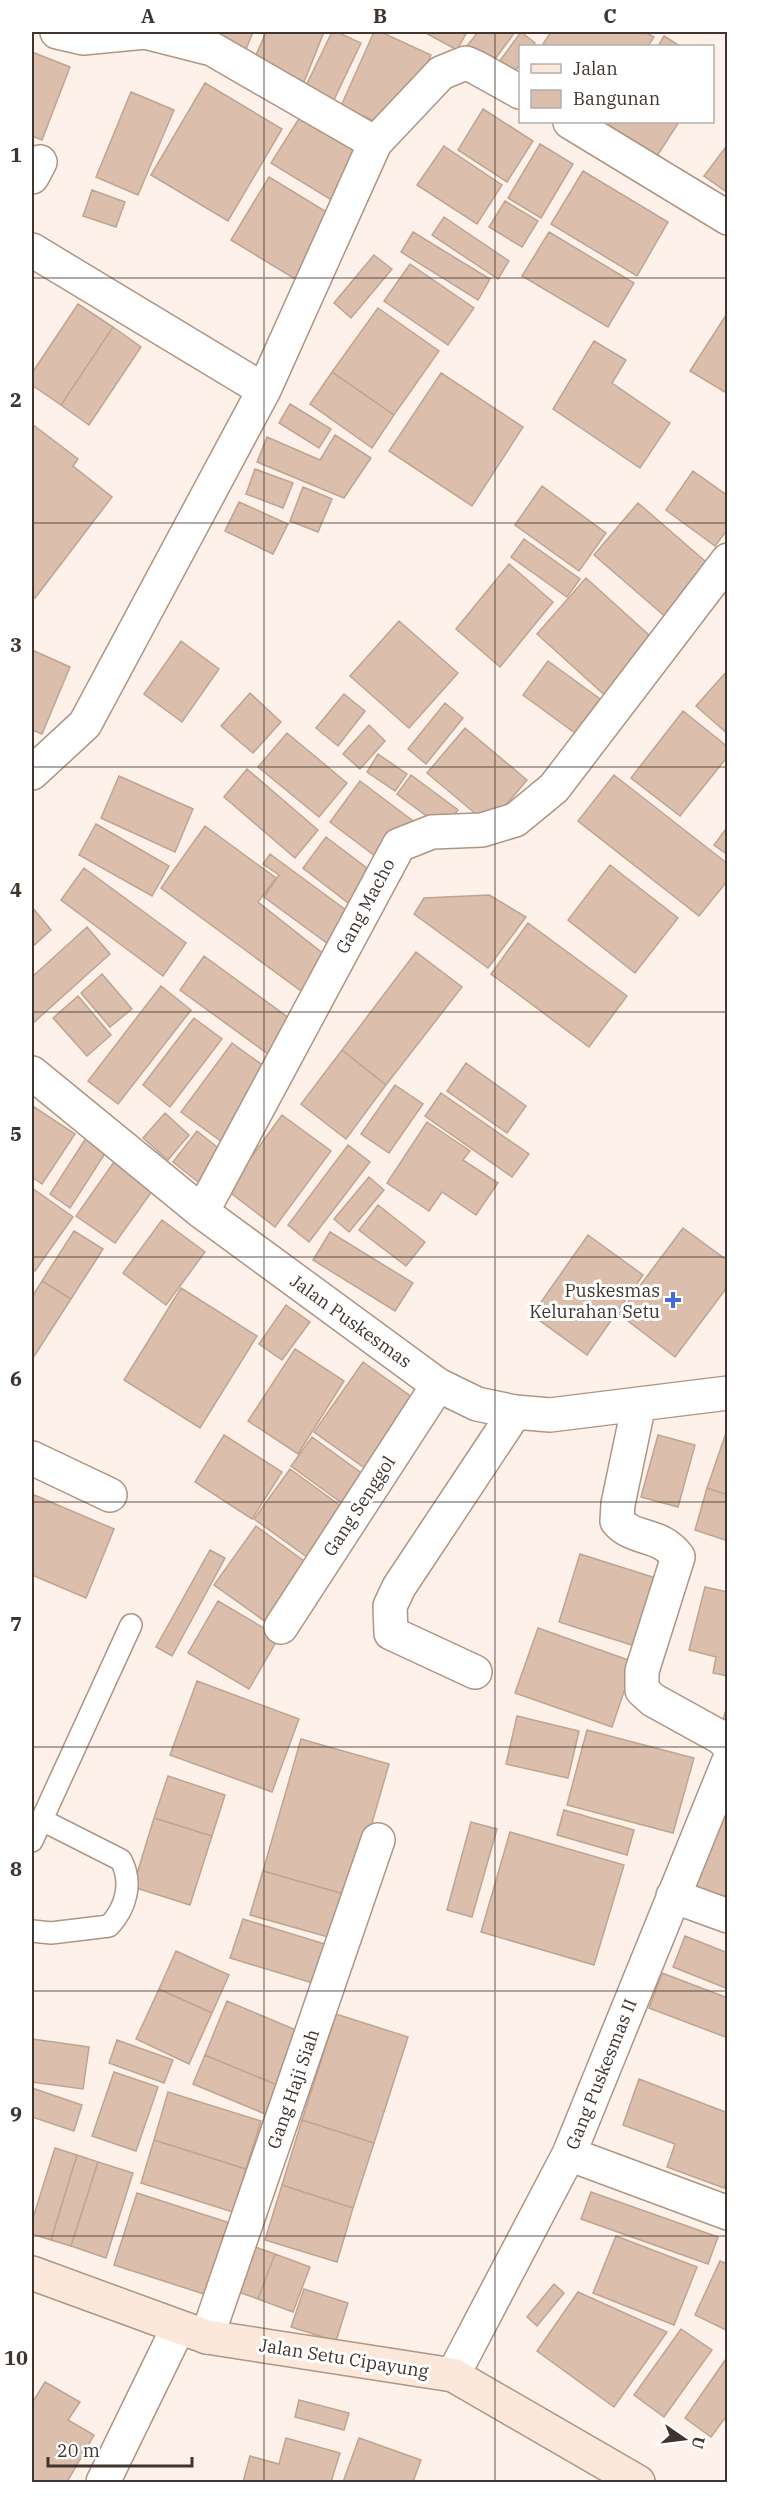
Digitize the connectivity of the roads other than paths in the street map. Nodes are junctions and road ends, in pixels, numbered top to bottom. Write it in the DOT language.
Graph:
graph roads {
  1 [pos="57,32"];
  2 [pos="519,91"];
  3 [pos="572,123"];
  4 [pos="375,143"];
  5 [pos="728,218"];
  6 [pos="32,250"];
  7 [pos="264,390"];
  8 [pos="728,560"];
  9 [pos="32,773"];
  10 [pos="32,1073"];
  11 [pos="202,1212"];
  12 [pos="438,1385"];
  13 [pos="728,1393"];
  14 [pos="639,1404"];
  15 [pos="515,1412"];
  16 [pos="32,1458"];
  17 [pos="110,1495"];
  18 [pos="131,1625"];
  19 [pos="281,1628"];
  20 [pos="475,1672"];
  21 [pos="728,1744"];
  22 [pos="728,1763"];
  23 [pos="42,1820"];
  24 [pos="378,1840"];
  25 [pos="32,1841"];
  26 [pos="673,1896"];
  27 [pos="728,1916"];
  28 [pos="32,1931"];
  29 [pos="569,2154"];
  30 [pos="728,2213"];
  31 [pos="32,2273"];
  32 [pos="192,2333"];
  33 [pos="453,2375"];
  34 [pos="103,2482"];
  35 [pos="638,2482"];
  1 -- 4 [label="street"];
  2 -- 4 [label="street"];
  3 -- 5 [label="street"];
  4 -- 7 [label="street"];
  6 -- 7 [label="street"];
  7 -- 9 [label="street"];
  8 -- 11 [label="street, Gang Macho"];
  10 -- 11 [label="street, Jalan Puskesmas"];
  11 -- 12 [label="street, Jalan Puskesmas"];
  12 -- 15 [label="street, Jalan Puskesmas"];
  12 -- 19 [label="street, Gang Senggol"];
  13 -- 14 [label="street, Jalan Puskesmas"];
  14 -- 15 [label="street, Jalan Puskesmas"];
  14 -- 21 [label="street"];
  15 -- 20 [label="street"];
  16 -- 17 [label="street"];
  18 -- 23 [label="lane"];
  22 -- 26 [label="street, Gang Puskesmas II"];
  23 -- 25 [label="lane"];
  23 -- 28 [label="lane"];
  24 -- 32 [label="street, Gang Haji Siah"];
  26 -- 27 [label="street"];
  26 -- 29 [label="street, Gang Puskesmas II"];
  29 -- 30 [label="street"];
  29 -- 33 [label="street, Gang Puskesmas II"];
  31 -- 32 [label="street, Jalan Setu Cipayung"];
  32 -- 33 [label="street, Jalan Setu Cipayung"];
  32 -- 34 [label="street, Gang Haji Siah"];
  33 -- 35 [label="street, Jalan Setu Cipayung"];
}
